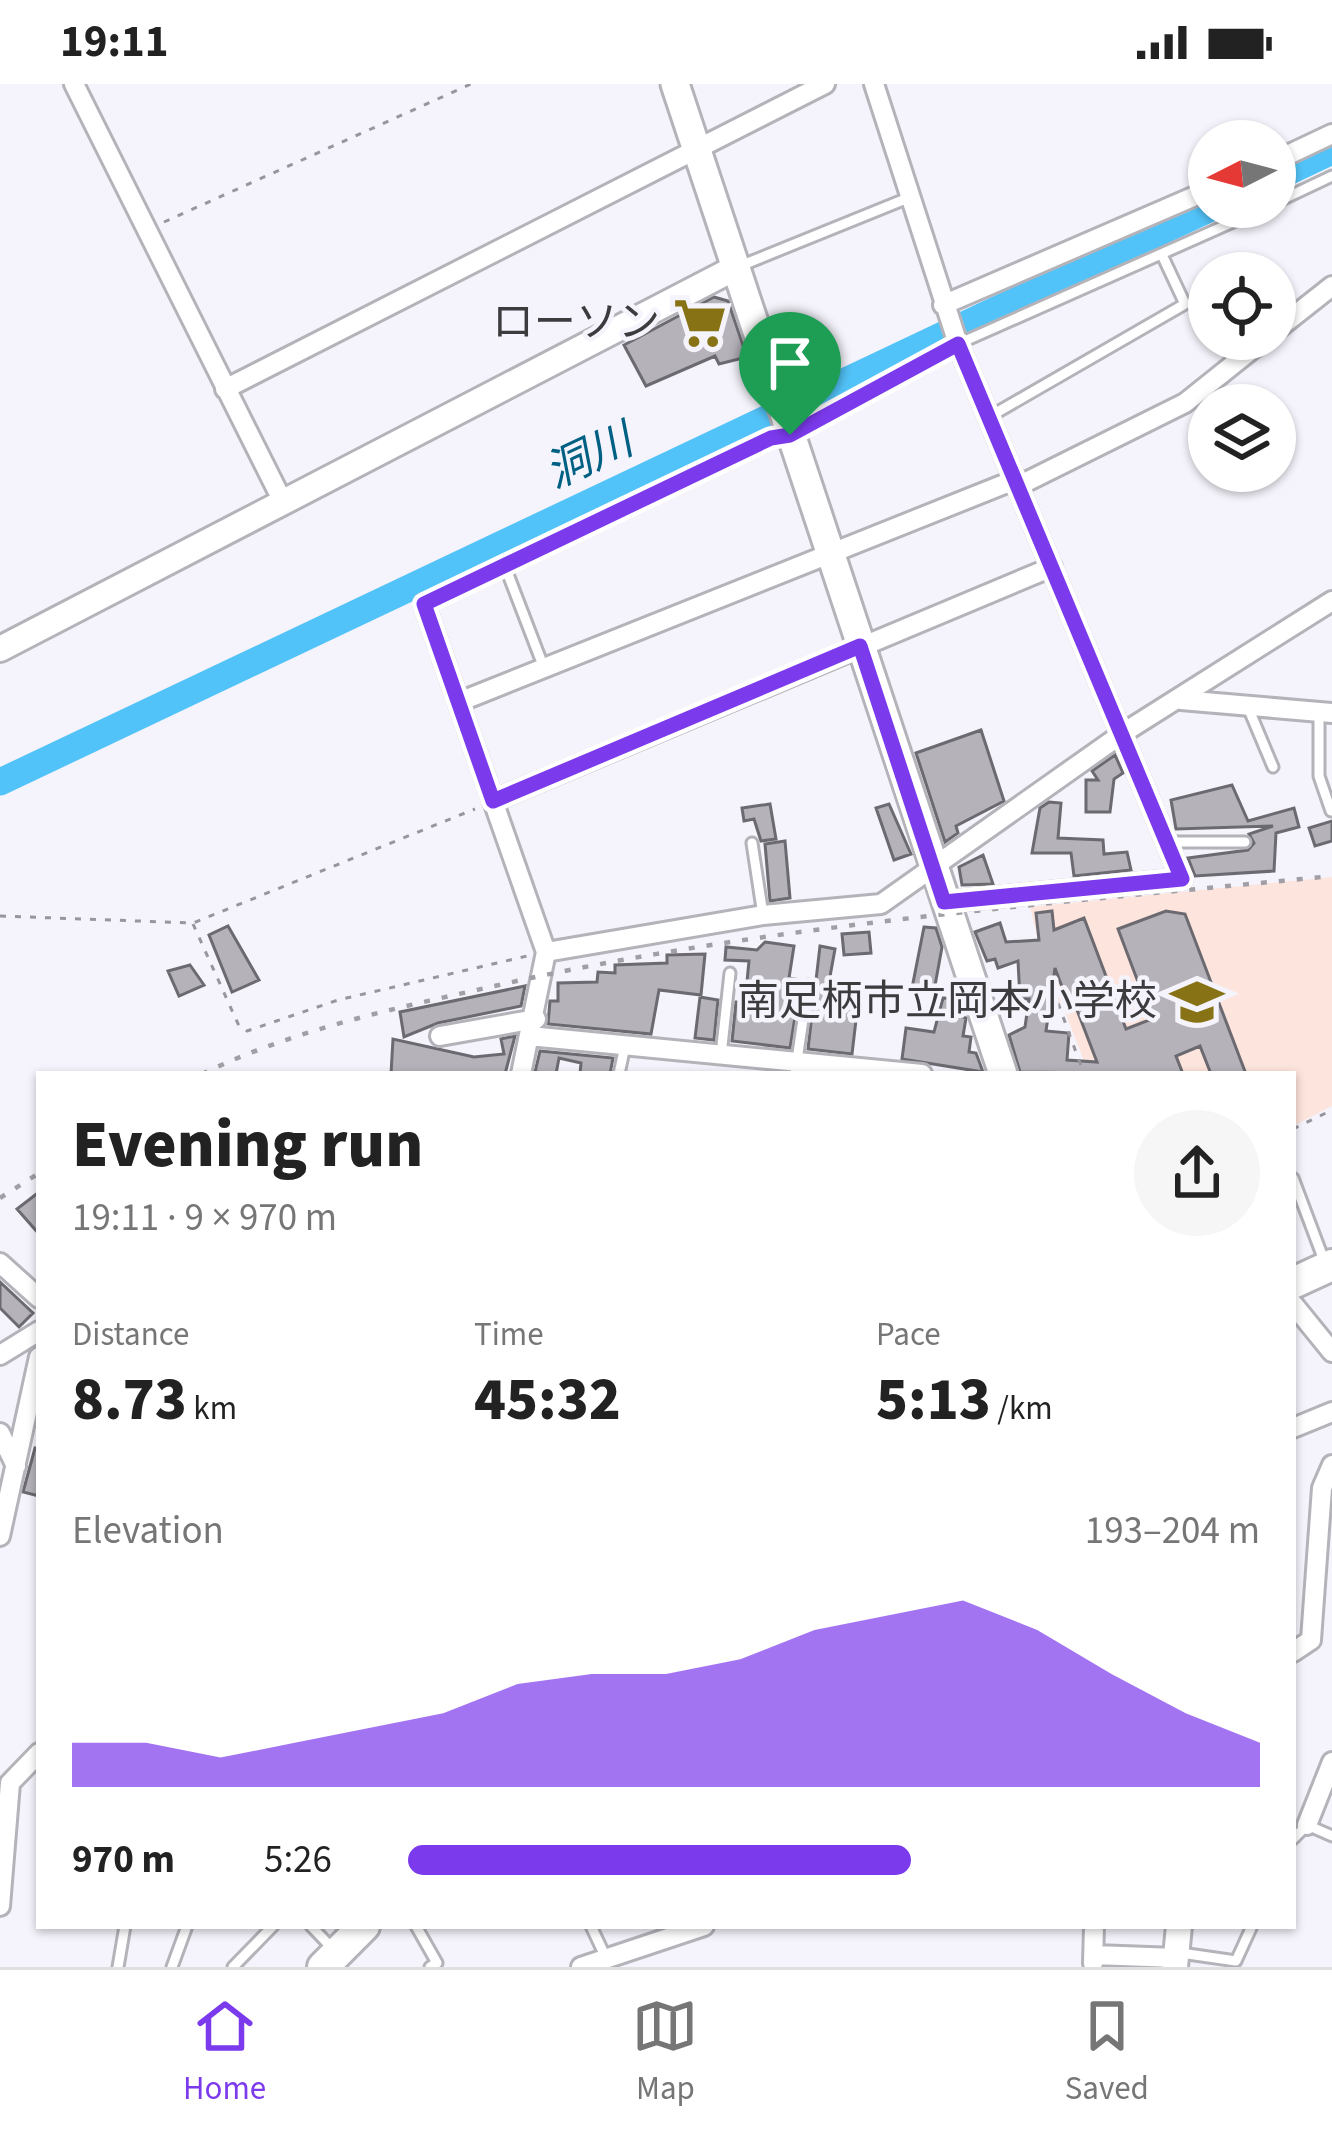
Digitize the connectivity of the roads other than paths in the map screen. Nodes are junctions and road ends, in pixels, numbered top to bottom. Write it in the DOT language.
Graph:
graph roads {
  1 [pos="74,84"];
  2 [pos="675,84"];
  3 [pos="825,84"];
  4 [pos="874,84"];
  5 [pos="1332,134"];
  6 [pos="695,148"];
  7 [pos="1296,151"];
  8 [pos="1332,176"];
  9 [pos="1296,193"];
  10 [pos="908,198"];
  11 [pos="1188,199"];
  12 [pos="1223,228"];
  13 [pos="1163,257"];
  14 [pos="735,268"];
  15 [pos="1332,286"];
  16 [pos="943,305"];
  17 [pos="1296,314"];
  18 [pos="958,344"];
  19 [pos="1239,360"];
  20 [pos="225,389"];
  21 [pos="989,417"];
  22 [pos="790,435"];
  23 [pos="1018,482"];
  24 [pos="283,502"];
  25 [pos="830,553"];
  26 [pos="1052,567"];
  27 [pos="1332,601"];
  28 [pos="424,604"];
  29 [pos="860,646"];
  30 [pos="0,649"];
  31 [pos="544,668"];
  32 [pos="1180,700"];
  33 [pos="459,702"];
  34 [pos="1247,705"];
  35 [pos="1325,712"];
  36 [pos="1123,733"];
  37 [pos="1273,767"];
  38 [pos="493,801"];
  39 [pos="1331,811"];
  40 [pos="1169,842"];
  41 [pos="1245,842"];
  42 [pos="752,843"];
  43 [pos="933,868"];
  44 [pos="944,902"];
  45 [pos="763,915"];
  46 [pos="546,952"];
  47 [pos="730,973"];
  48 [pos="808,985"];
  49 [pos="533,1027"];
  50 [pos="440,1036"];
  51 [pos="625,1046"];
  52 [pos="721,1055"];
  53 [pos="796,1069"];
  54 [pos="522,1071"];
  55 [pos="621,1071"];
  56 [pos="846,1071"];
  57 [pos="1002,1071"];
  58 [pos="1296,1185"];
  59 [pos="0,1263"];
  60 [pos="1329,1266"];
  61 [pos="1296,1282"];
  62 [pos="36,1295"];
  63 [pos="1296,1307"];
  64 [pos="1324,1331"];
  65 [pos="36,1333"];
  66 [pos="1332,1352"];
  67 [pos="0,1355"];
  68 [pos="36,1372"];
  69 [pos="1332,1412"];
  70 [pos="1296,1427"];
  71 [pos="0,1432"];
  72 [pos="1332,1465"];
  73 [pos="16,1466"];
  74 [pos="0,1537"];
  75 [pos="1311,1640"];
  76 [pos="1332,1647"];
  77 [pos="1296,1650"];
  78 [pos="36,1756"];
  79 [pos="1332,1762"];
  80 [pos="1300,1832"];
  81 [pos="1332,1836"];
  82 [pos="0,1906"];
  83 [pos="124,1929"];
  84 [pos="186,1929"];
  85 [pos="270,1929"];
  86 [pos="313,1929"];
  87 [pos="361,1929"];
  88 [pos="418,1929"];
  89 [pos="592,1929"];
  90 [pos="695,1929"];
  91 [pos="1094,1929"];
  92 [pos="1179,1929"];
  93 [pos="1251,1929"];
  94 [pos="606,1958"];
  95 [pos="1176,1959"];
  96 [pos="330,1960"];
  97 [pos="1093,1961"];
  98 [pos="118,1967"];
  99 [pos="172,1967"];
  100 [pos="233,1967"];
  101 [pos="430,1967"];
  102 [pos="581,1967"];
  1 -- 20 [label="street"];
  2 -- 6 [label="main road"];
  3 -- 6 [label="street"];
  4 -- 10 [label="street"];
  5 -- 7 [label="street"];
  6 -- 14 [label="main road"];
  6 -- 20 [label="street"];
  8 -- 9 [label="lane"];
  10 -- 14 [label="lane"];
  10 -- 16 [label="street"];
  11 -- 16 [label="street"];
  12 -- 13 [label="lane"];
  13 -- 18 [label="lane"];
  13 -- 21 [label="lane"];
  14 -- 22 [label="main road"];
  14 -- 24 [label="street"];
  15 -- 17 [label="street"];
  16 -- 18 [label="street"];
  18 -- 21 [label="street"];
  18 -- 22 [label="lane"];
  19 -- 23 [label="street"];
  20 -- 24 [label="street"];
  21 -- 23 [label="street"];
  22 -- 25 [label="main road"];
  23 -- 25 [label="street"];
  23 -- 26 [label="street"];
  24 -- 30 [label="street"];
  25 -- 29 [label="main road"];
  25 -- 31 [label="street"];
  26 -- 29 [label="street"];
  26 -- 36 [label="street"];
  27 -- 32 [label="street"];
  28 -- 31 [label="lane"];
  28 -- 33 [label="street"];
  29 -- 38 [label="street"];
  29 -- 43 [label="main road"];
  31 -- 33 [label="street"];
  32 -- 34 [label="street"];
  32 -- 36 [label="street"];
  33 -- 38 [label="street"];
  34 -- 35 [label="street"];
  34 -- 37 [label="lane"];
  35 -- 39 [label="lane"];
  36 -- 40 [label="street"];
  36 -- 43 [label="street"];
  38 -- 46 [label="street"];
  40 -- 41 [label="lane"];
  40 -- 44 [label="street"];
  42 -- 45 [label="lane"];
  43 -- 44 [label="main road"];
  43 -- 45 [label="street"];
  44 -- 57 [label="main road"];
  45 -- 46 [label="street"];
  46 -- 49 [label="street"];
  47 -- 52 [label="lane"];
  48 -- 53 [label="lane"];
  49 -- 50 [label="street"];
  49 -- 51 [label="street"];
  49 -- 54 [label="street"];
  51 -- 52 [label="street"];
  51 -- 55 [label="lane"];
  52 -- 53 [label="street"];
  53 -- 56 [label="street"];
  58 -- 60 [label="lane"];
  59 -- 62 [label="street"];
  60 -- 61 [label="main road"];
  63 -- 64 [label="street"];
  64 -- 66 [label="street"];
  65 -- 67 [label="street"];
  68 -- 73 [label="street"];
  69 -- 70 [label="street"];
  71 -- 73 [label="street"];
  72 -- 75 [label="street"];
  73 -- 74 [label="street"];
  75 -- 76 [label="street"];
  75 -- 77 [label="street"];
  78 -- 82 [label="street"];
  79 -- 80 [label="street"];
  80 -- 81 [label="lane"];
  83 -- 98 [label="lane"];
  84 -- 99 [label="lane"];
  85 -- 100 [label="lane"];
  86 -- 96 [label="lane"];
  87 -- 96 [label="main road"];
  88 -- 101 [label="lane"];
  89 -- 94 [label="lane"];
  90 -- 94 [label="street"];
  91 -- 97 [label="street"];
  92 -- 95 [label="street"];
  93 -- 95 [label="lane"];
  94 -- 102 [label="street"];
  95 -- 97 [label="street"];
}
